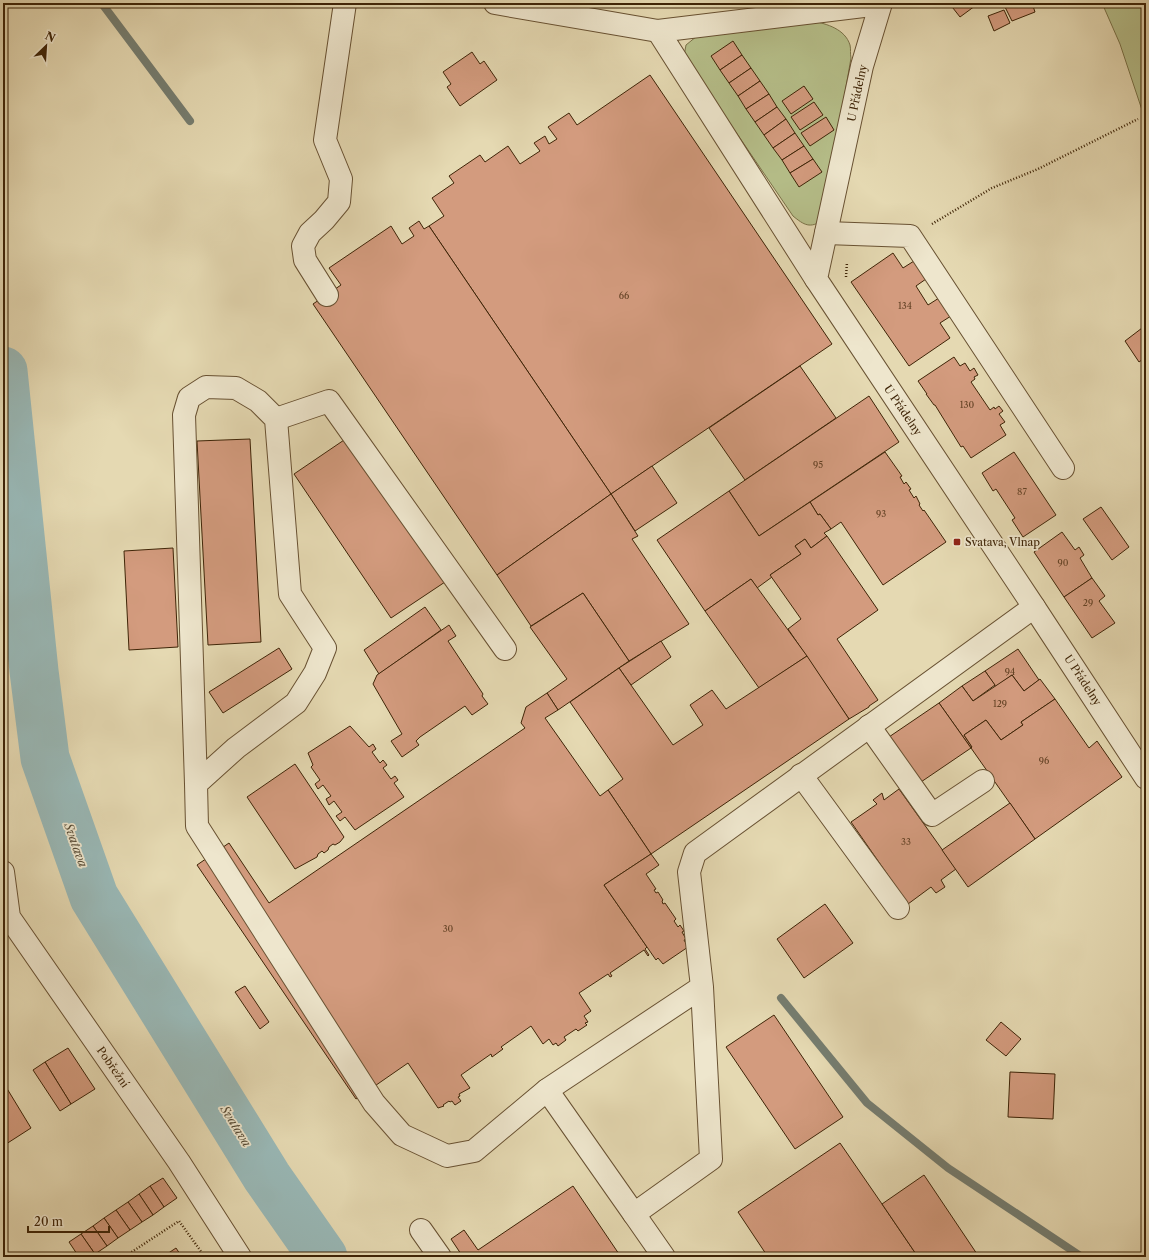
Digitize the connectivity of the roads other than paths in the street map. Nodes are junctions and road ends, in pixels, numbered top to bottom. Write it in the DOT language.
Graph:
graph roads {
  1 [pos="345,3"];
  2 [pos="495,3"];
  3 [pos="881,4"];
  4 [pos="658,31"];
  5 [pos="826,233"];
  6 [pos="816,279"];
  7 [pos="327,294"];
  8 [pos="276,419"];
  9 [pos="1063,468"];
  10 [pos="1034,607"];
  11 [pos="505,649"];
  12 [pos="869,726"];
  13 [pos="1144,769"];
  14 [pos="801,775"];
  15 [pos="983,781"];
  16 [pos="196,784"];
  17 [pos="3,872"];
  18 [pos="898,908"];
  19 [pos="6,912"];
  20 [pos="702,987"];
  21 [pos="547,1090"];
  22 [pos="634,1214"];
  23 [pos="421,1230"];
  24 [pos="240,1257"];
  25 [pos="440,1257"];
  26 [pos="664,1257"];
  1 -- 7 [label="street"];
  2 -- 4 [label="street"];
  3 -- 4 [label="street"];
  3 -- 5 [label="street, U Přádelny"];
  4 -- 6 [label="street"];
  5 -- 6 [label="street, U Přádelny"];
  5 -- 9 [label="street"];
  6 -- 10 [label="street, U Přádelny"];
  8 -- 11 [label="street"];
  8 -- 16 [label="street"];
  8 -- 16 [label="street"];
  10 -- 12 [label="street"];
  10 -- 13 [label="street, U Přádelny"];
  12 -- 14 [label="street"];
  12 -- 15 [label="street"];
  14 -- 18 [label="street"];
  14 -- 20 [label="street"];
  16 -- 21 [label="street"];
  17 -- 19 [label="street, Pobřežní"];
  19 -- 24 [label="street, Pobřežní"];
  20 -- 21 [label="street"];
  20 -- 22 [label="street"];
  21 -- 22 [label="street"];
  22 -- 26 [label="street"];
  23 -- 25 [label="street"];
}
